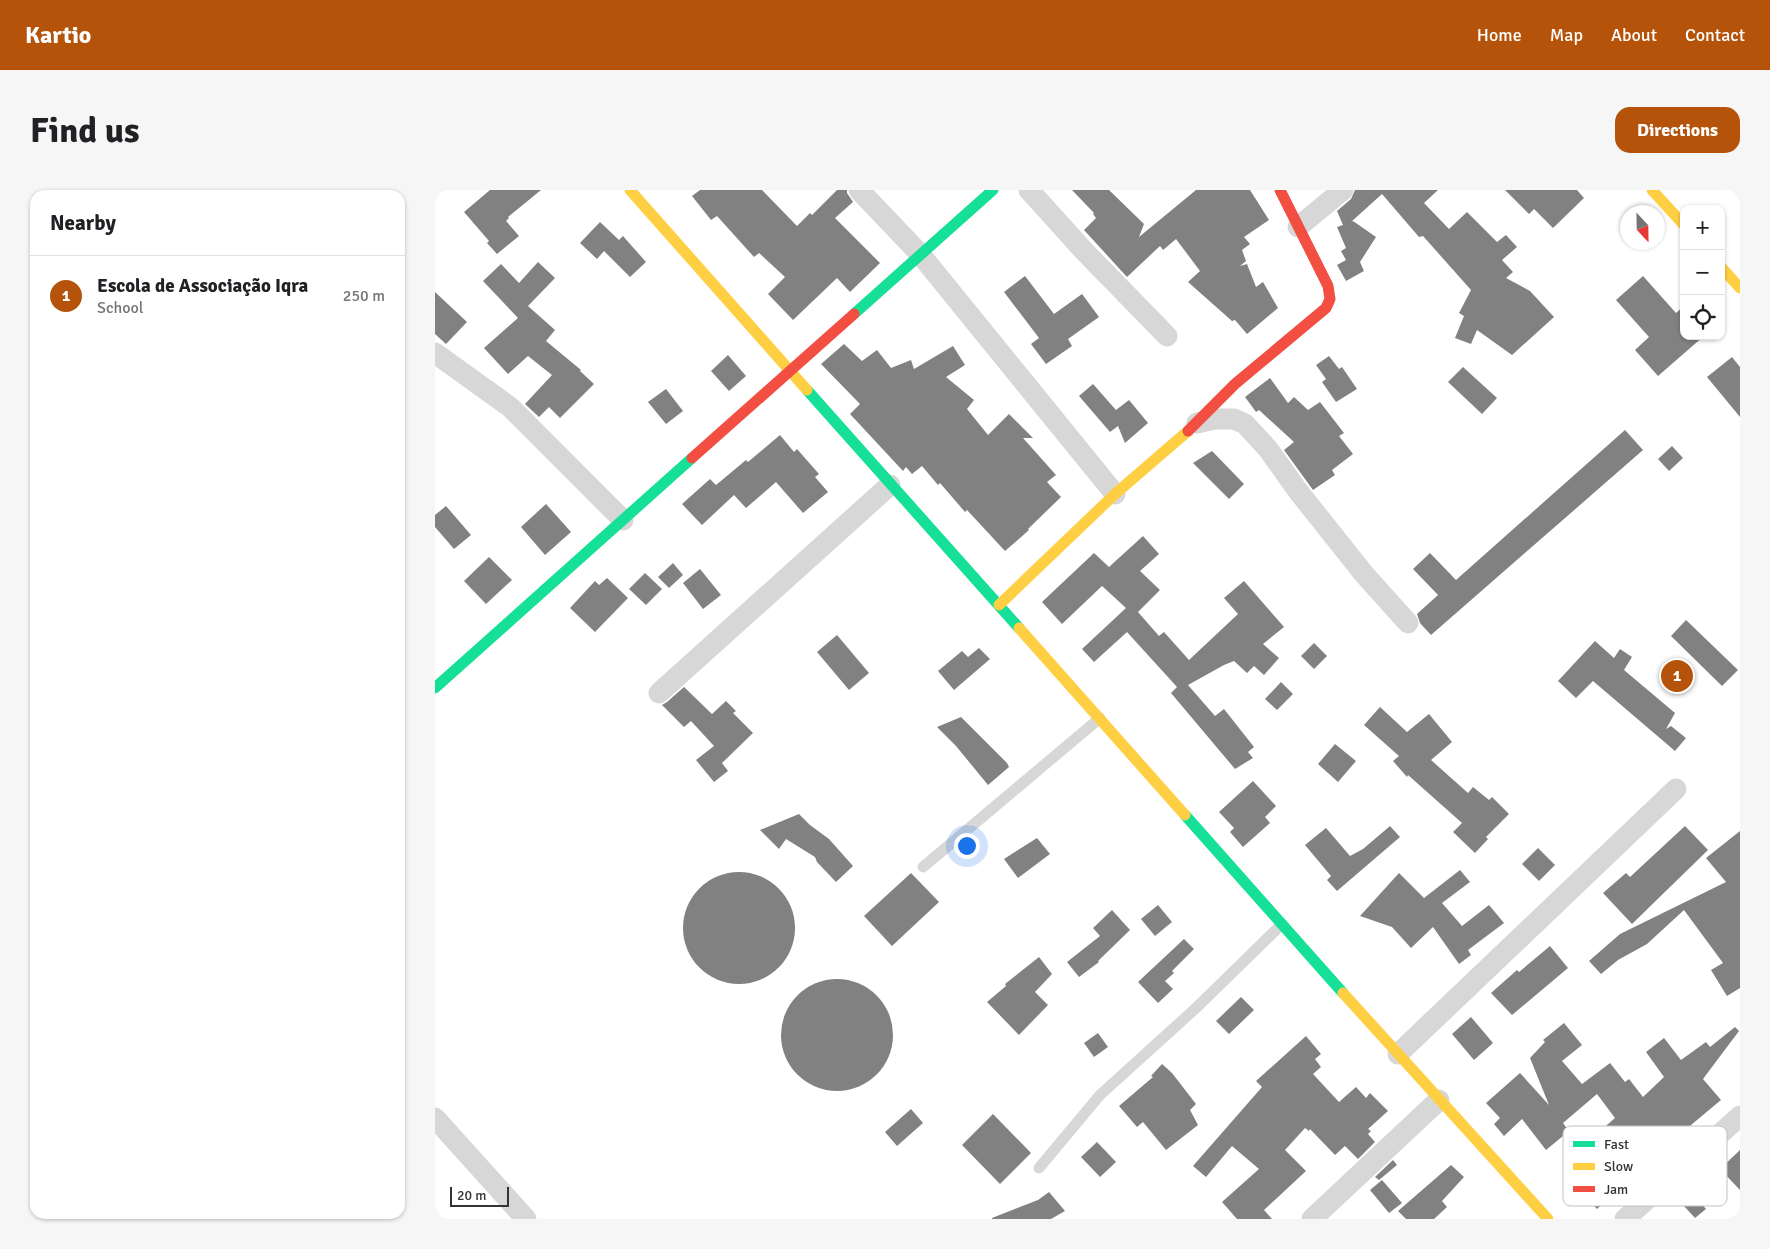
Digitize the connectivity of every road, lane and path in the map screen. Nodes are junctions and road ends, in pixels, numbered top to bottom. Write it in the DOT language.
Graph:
graph roads {
  1 [pos="630,190"];
  2 [pos="859,190"];
  3 [pos="993,190"];
  4 [pos="1029,190"];
  5 [pos="1280,190"];
  6 [pos="1343,190"];
  7 [pos="1652,190"];
  8 [pos="1680,222"];
  9 [pos="1298,227"];
  10 [pos="920,254"];
  11 [pos="1725,271"];
  12 [pos="1740,288"];
  13 [pos="1167,336"];
  14 [pos="435,353"];
  15 [pos="790,371"];
  16 [pos="1197,423"];
  17 [pos="890,485"];
  18 [pos="1115,494"];
  19 [pos="623,520"];
  20 [pos="999,605"];
  21 [pos="1408,623"];
  22 [pos="435,688"];
  23 [pos="659,693"];
  24 [pos="1100,718"];
  25 [pos="1676,790"];
  26 [pos="923,867"];
  27 [pos="1282,924"];
  28 [pos="1397,1054"];
  29 [pos="1439,1100"];
  30 [pos="1740,1116"];
  31 [pos="435,1118"];
  32 [pos="1727,1128"];
  33 [pos="1039,1168"];
  34 [pos="1640,1206"];
  35 [pos="525,1219"];
  36 [pos="1312,1219"];
  37 [pos="1548,1219"];
  38 [pos="1625,1219"];
  1 -- 15 [label="street"];
  2 -- 10 [label="street"];
  3 -- 10 [label="street"];
  4 -- 13 [label="street"];
  5 -- 9 [label="street"];
  6 -- 9 [label="street"];
  7 -- 8 [label="street"];
  9 -- 16 [label="street"];
  10 -- 15 [label="street"];
  10 -- 18 [label="street"];
  11 -- 12 [label="street"];
  14 -- 19 [label="street"];
  15 -- 17 [label="street"];
  15 -- 19 [label="street"];
  16 -- 18 [label="street"];
  16 -- 21 [label="street"];
  17 -- 20 [label="street"];
  17 -- 23 [label="street"];
  18 -- 20 [label="street"];
  19 -- 22 [label="street"];
  20 -- 24 [label="street"];
  24 -- 26 [label="lane"];
  24 -- 27 [label="street"];
  25 -- 28 [label="street"];
  27 -- 28 [label="street"];
  27 -- 33 [label="lane"];
  28 -- 29 [label="street"];
  29 -- 36 [label="street"];
  29 -- 37 [label="street"];
  30 -- 32 [label="street"];
  31 -- 35 [label="street"];
  34 -- 38 [label="street"];
}
